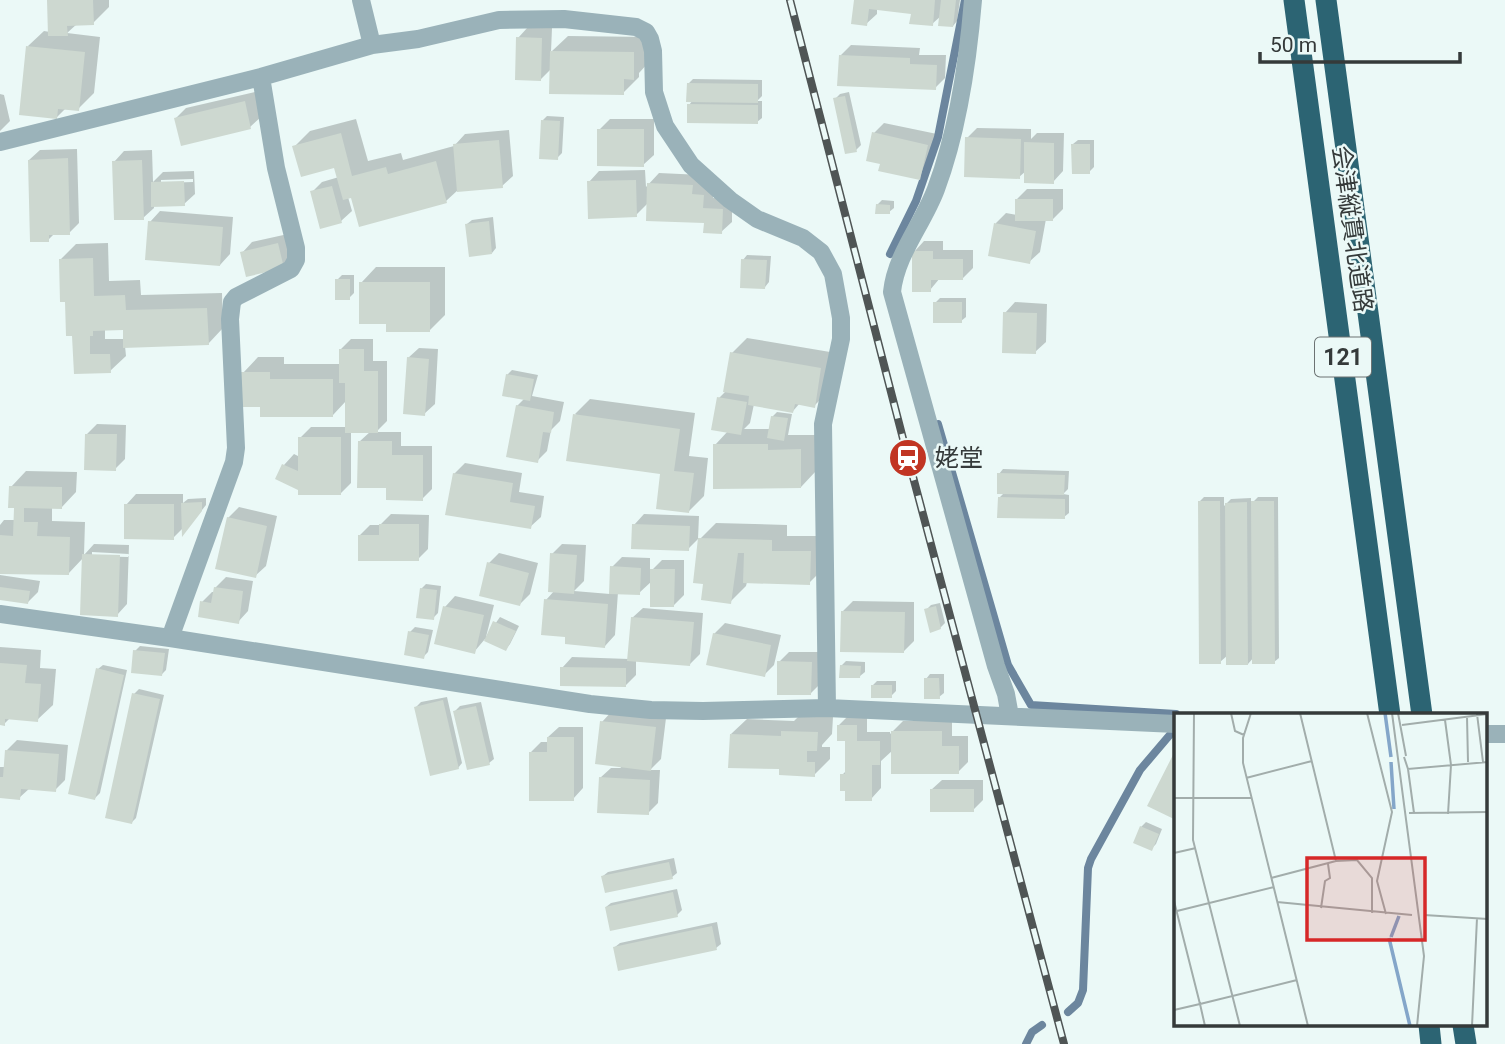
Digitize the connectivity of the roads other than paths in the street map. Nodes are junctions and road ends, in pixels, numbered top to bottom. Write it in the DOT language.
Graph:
graph roads {
  1 [pos="361,0"];
  2 [pos="973,0"];
  3 [pos="1294,0"];
  4 [pos="1326,0"];
  5 [pos="373,45"];
  6 [pos="261,77"];
  7 [pos="0,142"];
  8 [pos="0,614"];
  9 [pos="170,638"];
  10 [pos="827,708"];
  11 [pos="1390,713"];
  12 [pos="1422,713"];
  13 [pos="1010,716"];
  14 [pos="1174,724"];
  15 [pos="1429,1026"];
  16 [pos="1463,1026"];
  17 [pos="1431,1044"];
  18 [pos="1466,1044"];
  1 -- 5 [label="street"];
  2 -- 13 [label="street"];
  3 -- 11 [label="highway, 会津縦貫北道路 / 121"];
  4 -- 12 [label="highway, 会津縦貫北道路 / 121"];
  5 -- 6 [label="street"];
  5 -- 10 [label="street"];
  6 -- 7 [label="street"];
  6 -- 9 [label="street"];
  8 -- 9 [label="street"];
  9 -- 10 [label="street"];
  10 -- 13 [label="street"];
  13 -- 14 [label="street"];
  15 -- 17 [label="highway"];
  16 -- 18 [label="highway"];
}
